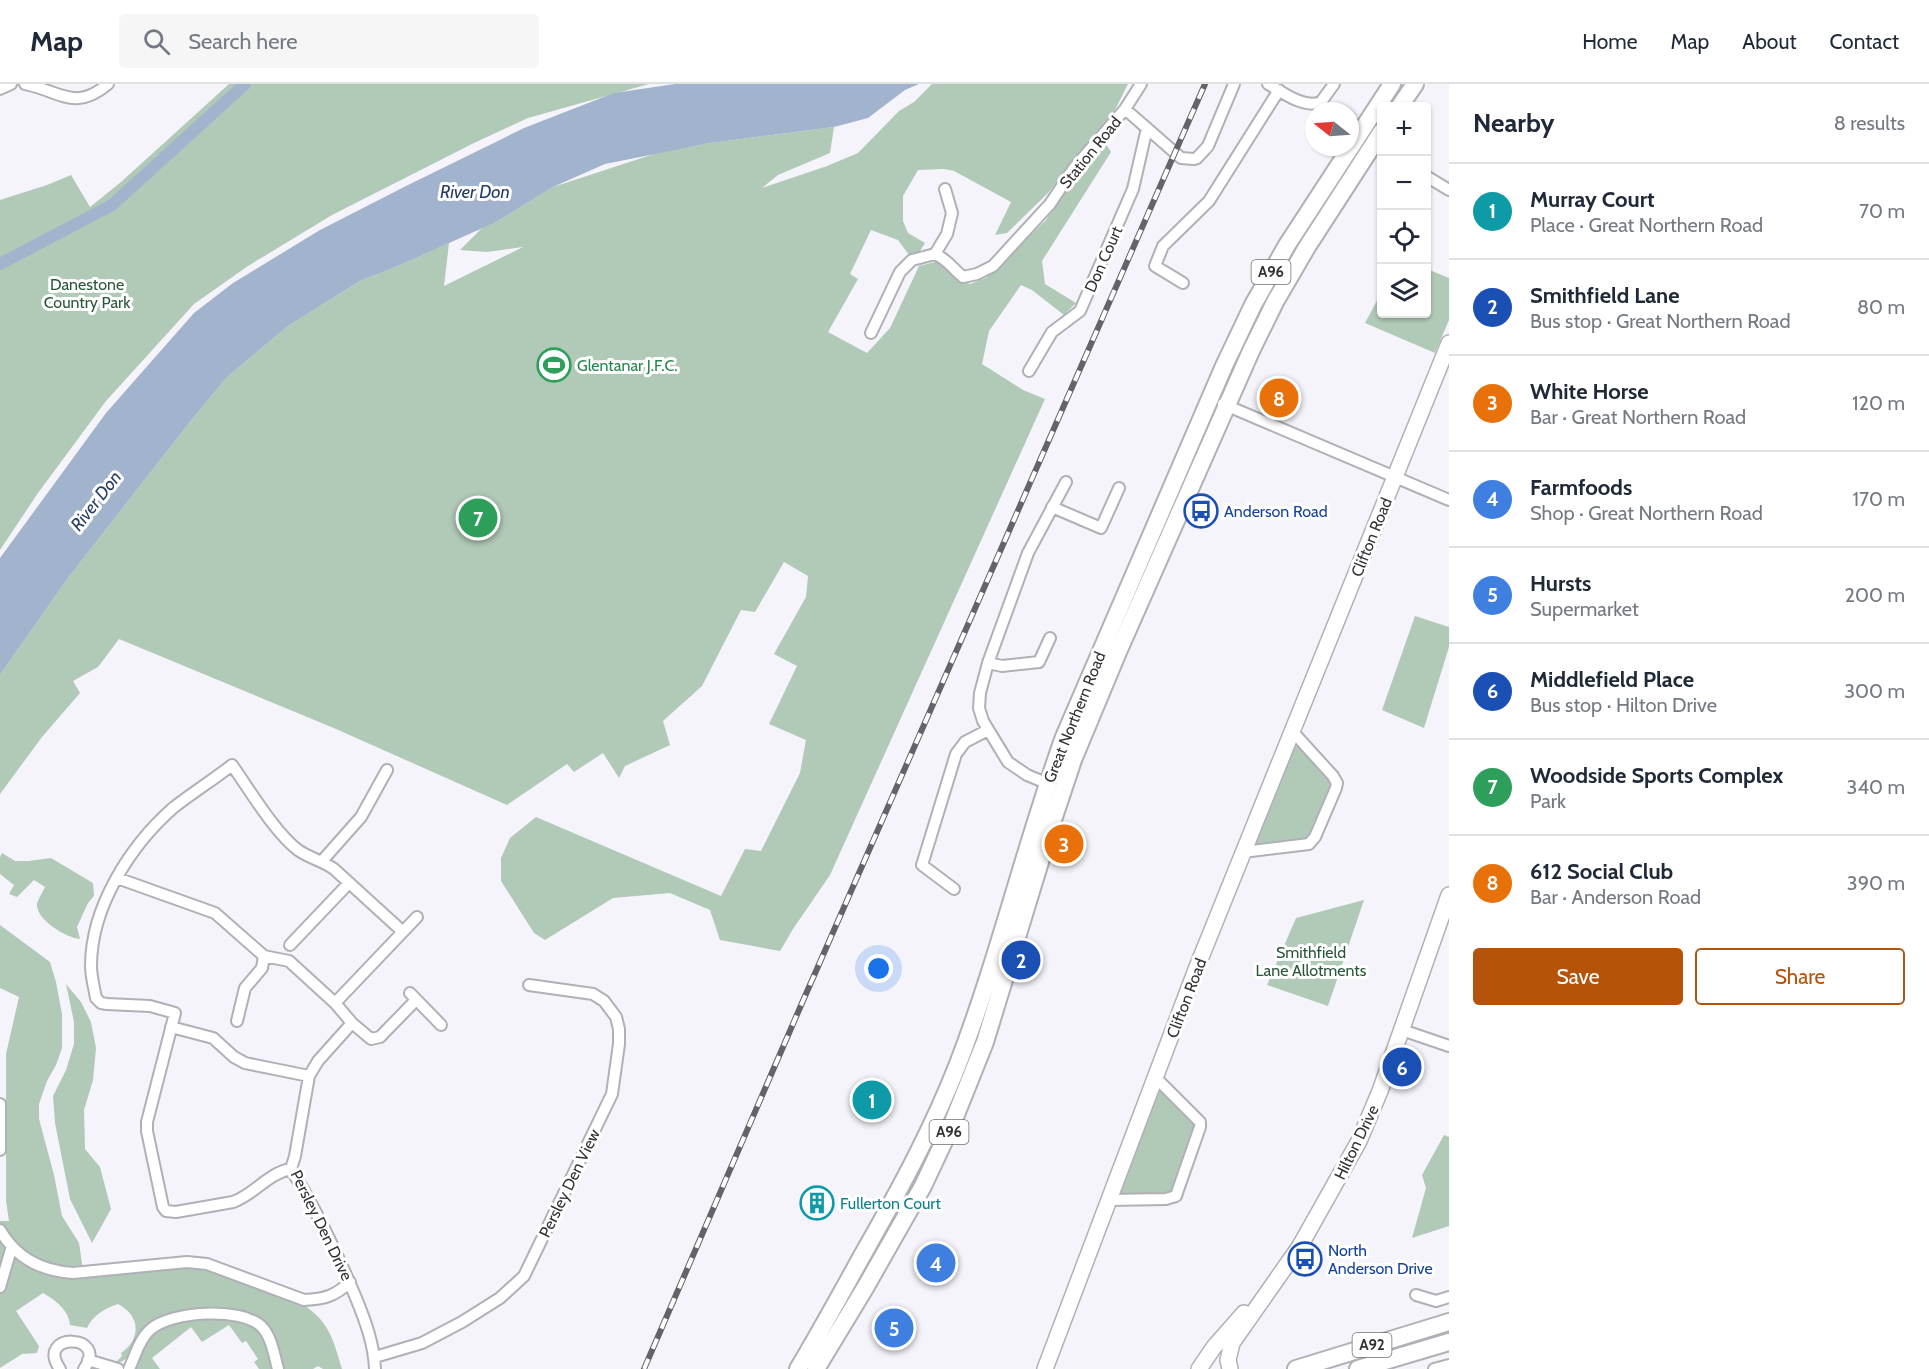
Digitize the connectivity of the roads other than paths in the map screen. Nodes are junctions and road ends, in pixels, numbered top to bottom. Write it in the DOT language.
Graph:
graph roads {
  1 [pos="11,84"];
  2 [pos="29,84"];
  3 [pos="108,84"];
  4 [pos="1141,84"];
  5 [pos="1234,84"];
  6 [pos="1268,84"];
  7 [pos="1334,84"];
  8 [pos="1392,84"];
  9 [pos="1415,84"];
  10 [pos="0,89"];
  11 [pos="1279,90"];
  12 [pos="1403,102"];
  13 [pos="1125,109"];
  14 [pos="1147,128"];
  15 [pos="1377,139"];
  16 [pos="1431,179"];
  17 [pos="945,189"];
  18 [pos="1449,190"];
  19 [pos="935,254"];
  20 [pos="1183,284"];
  21 [pos="871,333"];
  22 [pos="1449,343"];
  23 [pos="1029,371"];
  24 [pos="1210,398"];
  25 [pos="1227,405"];
  26 [pos="1395,477"];
  27 [pos="1066,482"];
  28 [pos="1119,488"];
  29 [pos="1449,500"];
  30 [pos="1052,507"];
  31 [pos="1050,638"];
  32 [pos="988,663"];
  33 [pos="988,730"];
  34 [pos="1293,732"];
  35 [pos="387,770"];
  36 [pos="1047,783"];
  37 [pos="1063,790"];
  38 [pos="1243,852"];
  39 [pos="322,861"];
  40 [pos="117,878"];
  41 [pos="349,883"];
  42 [pos="954,889"];
  43 [pos="1449,895"];
  44 [pos="417,916"];
  45 [pos="402,931"];
  46 [pos="290,945"];
  47 [pos="264,956"];
  48 [pos="529,986"];
  49 [pos="335,1003"];
  50 [pos="237,1021"];
  51 [pos="352,1023"];
  52 [pos="441,1025"];
  53 [pos="171,1027"];
  54 [pos="1402,1030"];
  55 [pos="1449,1046"];
  56 [pos="309,1076"];
  57 [pos="1156,1078"];
  58 [pos="0,1104"];
  59 [pos="0,1150"];
  60 [pos="291,1169"];
  61 [pos="1109,1200"];
  62 [pos="0,1230"];
  63 [pos="12,1246"];
  64 [pos="350,1282"];
  65 [pos="0,1287"];
  66 [pos="1416,1295"];
  67 [pos="1449,1297"];
  68 [pos="1257,1306"];
  69 [pos="1449,1322"];
  70 [pos="1449,1342"];
  71 [pos="375,1357"];
  72 [pos="86,1364"];
  73 [pos="1449,1365"];
  74 [pos="60,1369"];
  75 [pos="118,1369"];
  76 [pos="129,1369"];
  77 [pos="278,1369"];
  78 [pos="375,1369"];
  79 [pos="798,1369"];
  80 [pos="816,1369"];
  81 [pos="1046,1369"];
  82 [pos="1199,1369"];
  83 [pos="1230,1369"];
  84 [pos="1296,1369"];
  85 [pos="1358,1369"];
  86 [pos="1434,1369"];
  1 -- 10 [label="street"];
  2 -- 3 [label="street"];
  4 -- 13 [label="street"];
  5 -- 14 [label="street, Station Road"];
  6 -- 11 [label="street"];
  7 -- 11 [label="street"];
  8 -- 24 [label="main road, Great Northern Road / A96"];
  9 -- 12 [label="main road"];
  11 -- 20 [label="street"];
  13 -- 14 [label="street, Station Road"];
  13 -- 19 [label="street, Station Road"];
  14 -- 23 [label="street, Don Court"];
  15 -- 25 [label="main road, Great Northern Road / A96"];
  16 -- 18 [label="street"];
  17 -- 19 [label="street"];
  19 -- 21 [label="street"];
  22 -- 26 [label="street, Clifton Road"];
  24 -- 25 [label="street"];
  24 -- 36 [label="main road, Great Northern Road / A96"];
  25 -- 26 [label="street"];
  25 -- 37 [label="main road, Great Northern Road / A96"];
  26 -- 29 [label="street"];
  26 -- 34 [label="street, Clifton Road"];
  27 -- 30 [label="street"];
  28 -- 30 [label="street"];
  30 -- 32 [label="street"];
  31 -- 32 [label="street"];
  32 -- 33 [label="street"];
  33 -- 36 [label="street"];
  33 -- 42 [label="street"];
  34 -- 38 [label="street, Clifton Road"];
  34 -- 38 [label="street"];
  35 -- 39 [label="street"];
  36 -- 37 [label="street"];
  36 -- 79 [label="main road, Great Northern Road / A96"];
  37 -- 80 [label="main road, A96"];
  38 -- 57 [label="street, Clifton Road"];
  39 -- 40 [label="street"];
  39 -- 41 [label="street"];
  40 -- 47 [label="street"];
  40 -- 53 [label="street"];
  41 -- 45 [label="street"];
  41 -- 46 [label="street"];
  43 -- 54 [label="street, Hilton Drive"];
  44 -- 45 [label="street"];
  45 -- 49 [label="street"];
  47 -- 49 [label="street"];
  47 -- 50 [label="street"];
  48 -- 71 [label="street, Persley Den View"];
  49 -- 51 [label="street"];
  51 -- 52 [label="street"];
  51 -- 56 [label="street, Persley Den Drive"];
  53 -- 56 [label="street"];
  53 -- 60 [label="street"];
  54 -- 55 [label="street"];
  54 -- 68 [label="street, Hilton Drive"];
  56 -- 60 [label="street, Persley Den Drive"];
  57 -- 61 [label="street, Clifton Road"];
  57 -- 61 [label="street"];
  58 -- 59 [label="street"];
  60 -- 64 [label="street, Persley Den Drive"];
  61 -- 81 [label="street, Clifton Road"];
  62 -- 63 [label="street"];
  63 -- 64 [label="street"];
  63 -- 65 [label="street"];
  64 -- 71 [label="street, Persley Den Drive"];
  66 -- 67 [label="street"];
  68 -- 82 [label="street, Hilton Drive"];
  68 -- 83 [label="street, Hilton Drive"];
  69 -- 84 [label="main road, A92"];
  70 -- 85 [label="main road, A92"];
  71 -- 78 [label="street, Persley Den Drive"];
  72 -- 74 [label="street"];
  72 -- 75 [label="street"];
  73 -- 86 [label="street"];
  76 -- 77 [label="street"];
}
